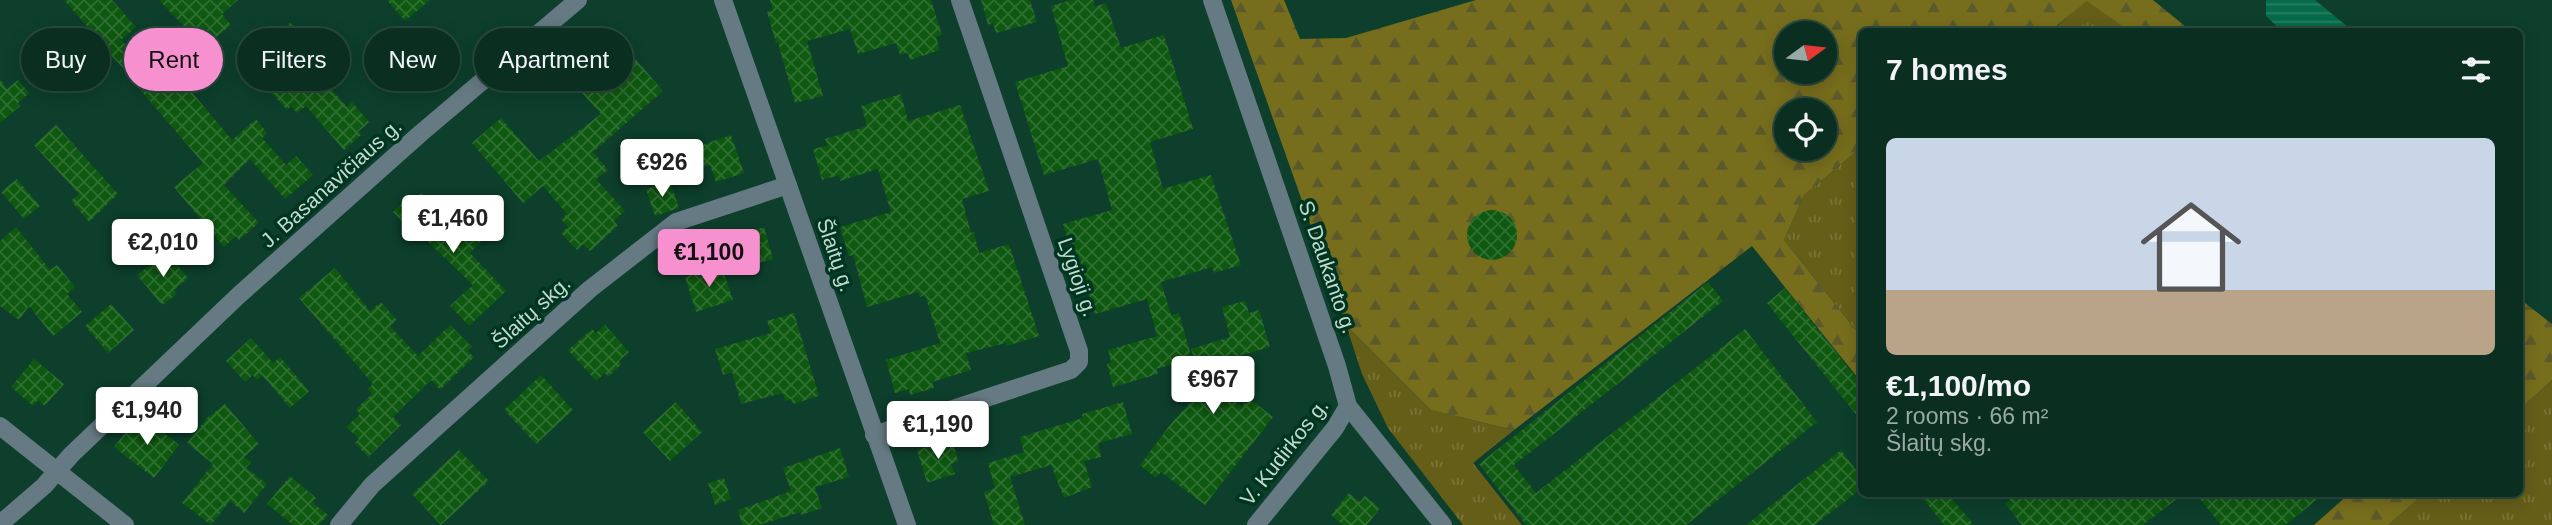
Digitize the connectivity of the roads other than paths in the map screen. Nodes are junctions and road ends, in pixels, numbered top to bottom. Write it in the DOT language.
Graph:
graph roads {
  1 [pos="578,0"];
  2 [pos="723,0"];
  3 [pos="960,0"];
  4 [pos="1212,0"];
  5 [pos="788,185"];
  6 [pos="1348,406"];
  7 [pos="0,426"];
  8 [pos="874,435"];
  9 [pos="58,472"];
  10 [pos="0,524"];
  11 [pos="125,525"];
  12 [pos="339,525"];
  13 [pos="907,525"];
  14 [pos="1256,525"];
  15 [pos="1443,525"];
  1 -- 9 [label="street, J. Basanavičiaus g."];
  2 -- 5 [label="street, Šlaitų g."];
  3 -- 8 [label="street, Lygioji g."];
  4 -- 6 [label="street, S. Daukanto g."];
  5 -- 8 [label="street, Šlaitų g."];
  5 -- 12 [label="street, Šlaitų skg."];
  6 -- 14 [label="street, V. Kudirkos g."];
  6 -- 15 [label="street, S. Daukanto g."];
  7 -- 9 [label="street"];
  8 -- 13 [label="street, Šlaitų g."];
  9 -- 10 [label="street, J. Basanavičiaus g."];
  9 -- 11 [label="street"];
}
